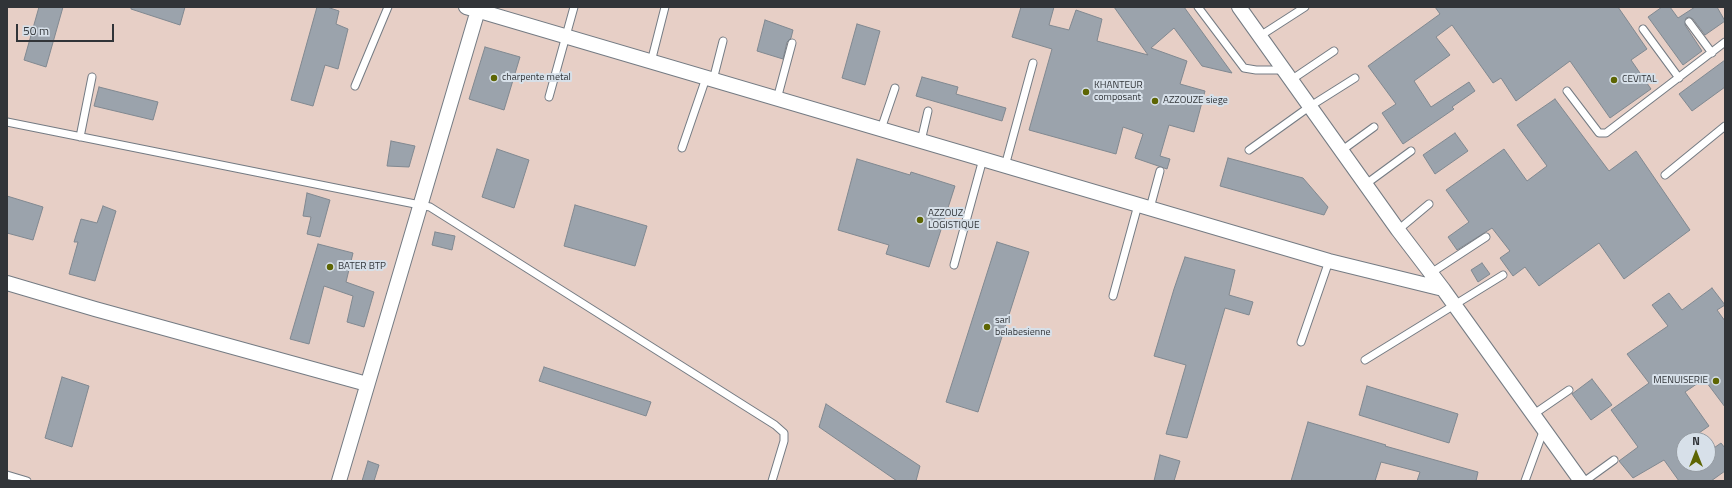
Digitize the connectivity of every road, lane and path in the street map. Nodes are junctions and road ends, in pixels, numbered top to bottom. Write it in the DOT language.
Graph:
graph roads {
  1 [pos="388,7"];
  2 [pos="574,7"];
  3 [pos="665,7"];
  4 [pos="1198,7"];
  5 [pos="1239,7"];
  6 [pos="1305,7"];
  7 [pos="474,8"];
  8 [pos="1689,22"];
  9 [pos="1643,29"];
  10 [pos="1260,36"];
  11 [pos="567,37"];
  12 [pos="723,41"];
  13 [pos="1725,42"];
  14 [pos="792,43"];
  15 [pos="1334,52"];
  16 [pos="1712,53"];
  17 [pos="651,62"];
  18 [pos="1033,63"];
  19 [pos="1287,74"];
  20 [pos="92,77"];
  21 [pos="1355,78"];
  22 [pos="1679,78"];
  23 [pos="710,79"];
  24 [pos="355,86"];
  25 [pos="895,88"];
  26 [pos="1567,91"];
  27 [pos="549,97"];
  28 [pos="777,99"];
  29 [pos="1310,107"];
  30 [pos="928,111"];
  31 [pos="7,122"];
  32 [pos="1725,126"];
  33 [pos="1374,127"];
  34 [pos="881,129"];
  35 [pos="80,137"];
  36 [pos="921,141"];
  37 [pos="682,148"];
  38 [pos="1249,150"];
  39 [pos="1341,151"];
  40 [pos="1411,151"];
  41 [pos="982,159"];
  42 [pos="1005,166"];
  43 [pos="1160,171"];
  44 [pos="1666,175"];
  45 [pos="1366,184"];
  46 [pos="421,204"];
  47 [pos="1429,204"];
  48 [pos="1144,206"];
  49 [pos="1398,230"];
  50 [pos="1486,237"];
  51 [pos="1329,261"];
  52 [pos="954,265"];
  53 [pos="1431,273"];
  54 [pos="1503,275"];
  55 [pos="7,283"];
  56 [pos="1443,289"];
  57 [pos="1112,296"];
  58 [pos="1454,304"];
  59 [pos="1301,342"];
  60 [pos="1365,360"];
  61 [pos="367,384"];
  62 [pos="1569,390"];
  63 [pos="1534,414"];
  64 [pos="1544,429"];
  65 [pos="1614,460"];
  66 [pos="7,475"];
  67 [pos="27,481"];
  68 [pos="339,481"];
  69 [pos="772,481"];
  70 [pos="1525,481"];
  71 [pos="1581,481"];
  72 [pos="1585,481"];
  1 -- 24 [label="lane"];
  2 -- 11 [label="lane"];
  3 -- 17 [label="lane"];
  4 -- 19 [label="lane"];
  5 -- 10 [label="street"];
  6 -- 10 [label="lane"];
  7 -- 11 [label="street"];
  7 -- 46 [label="street"];
  8 -- 16 [label="lane"];
  9 -- 22 [label="lane"];
  10 -- 19 [label="street"];
  11 -- 17 [label="street"];
  11 -- 27 [label="lane"];
  12 -- 23 [label="lane"];
  13 -- 16 [label="lane"];
  14 -- 28 [label="lane"];
  15 -- 19 [label="lane"];
  16 -- 22 [label="lane"];
  17 -- 23 [label="street"];
  18 -- 42 [label="lane"];
  19 -- 29 [label="street"];
  20 -- 35 [label="lane"];
  21 -- 29 [label="lane"];
  22 -- 26 [label="lane"];
  23 -- 28 [label="street"];
  23 -- 37 [label="lane"];
  25 -- 34 [label="lane"];
  28 -- 34 [label="street"];
  29 -- 38 [label="lane"];
  29 -- 39 [label="street"];
  30 -- 36 [label="lane"];
  31 -- 35 [label="lane"];
  32 -- 44 [label="lane"];
  33 -- 39 [label="lane"];
  34 -- 36 [label="street"];
  35 -- 46 [label="lane"];
  36 -- 41 [label="street"];
  39 -- 45 [label="street"];
  40 -- 45 [label="lane"];
  41 -- 42 [label="street"];
  41 -- 52 [label="lane"];
  42 -- 48 [label="street"];
  43 -- 48 [label="lane"];
  45 -- 49 [label="street"];
  46 -- 61 [label="street"];
  46 -- 69 [label="lane"];
  47 -- 49 [label="lane"];
  48 -- 51 [label="street"];
  48 -- 57 [label="lane"];
  49 -- 53 [label="street"];
  50 -- 53 [label="lane"];
  51 -- 56 [label="street"];
  51 -- 59 [label="lane"];
  53 -- 56 [label="street"];
  54 -- 58 [label="lane"];
  55 -- 61 [label="street"];
  56 -- 58 [label="street"];
  58 -- 60 [label="lane"];
  58 -- 63 [label="street"];
  61 -- 68 [label="street"];
  62 -- 63 [label="lane"];
  63 -- 64 [label="street"];
  64 -- 70 [label="lane"];
  64 -- 71 [label="street"];
  65 -- 72 [label="lane"];
  66 -- 67 [label="lane"];
}
